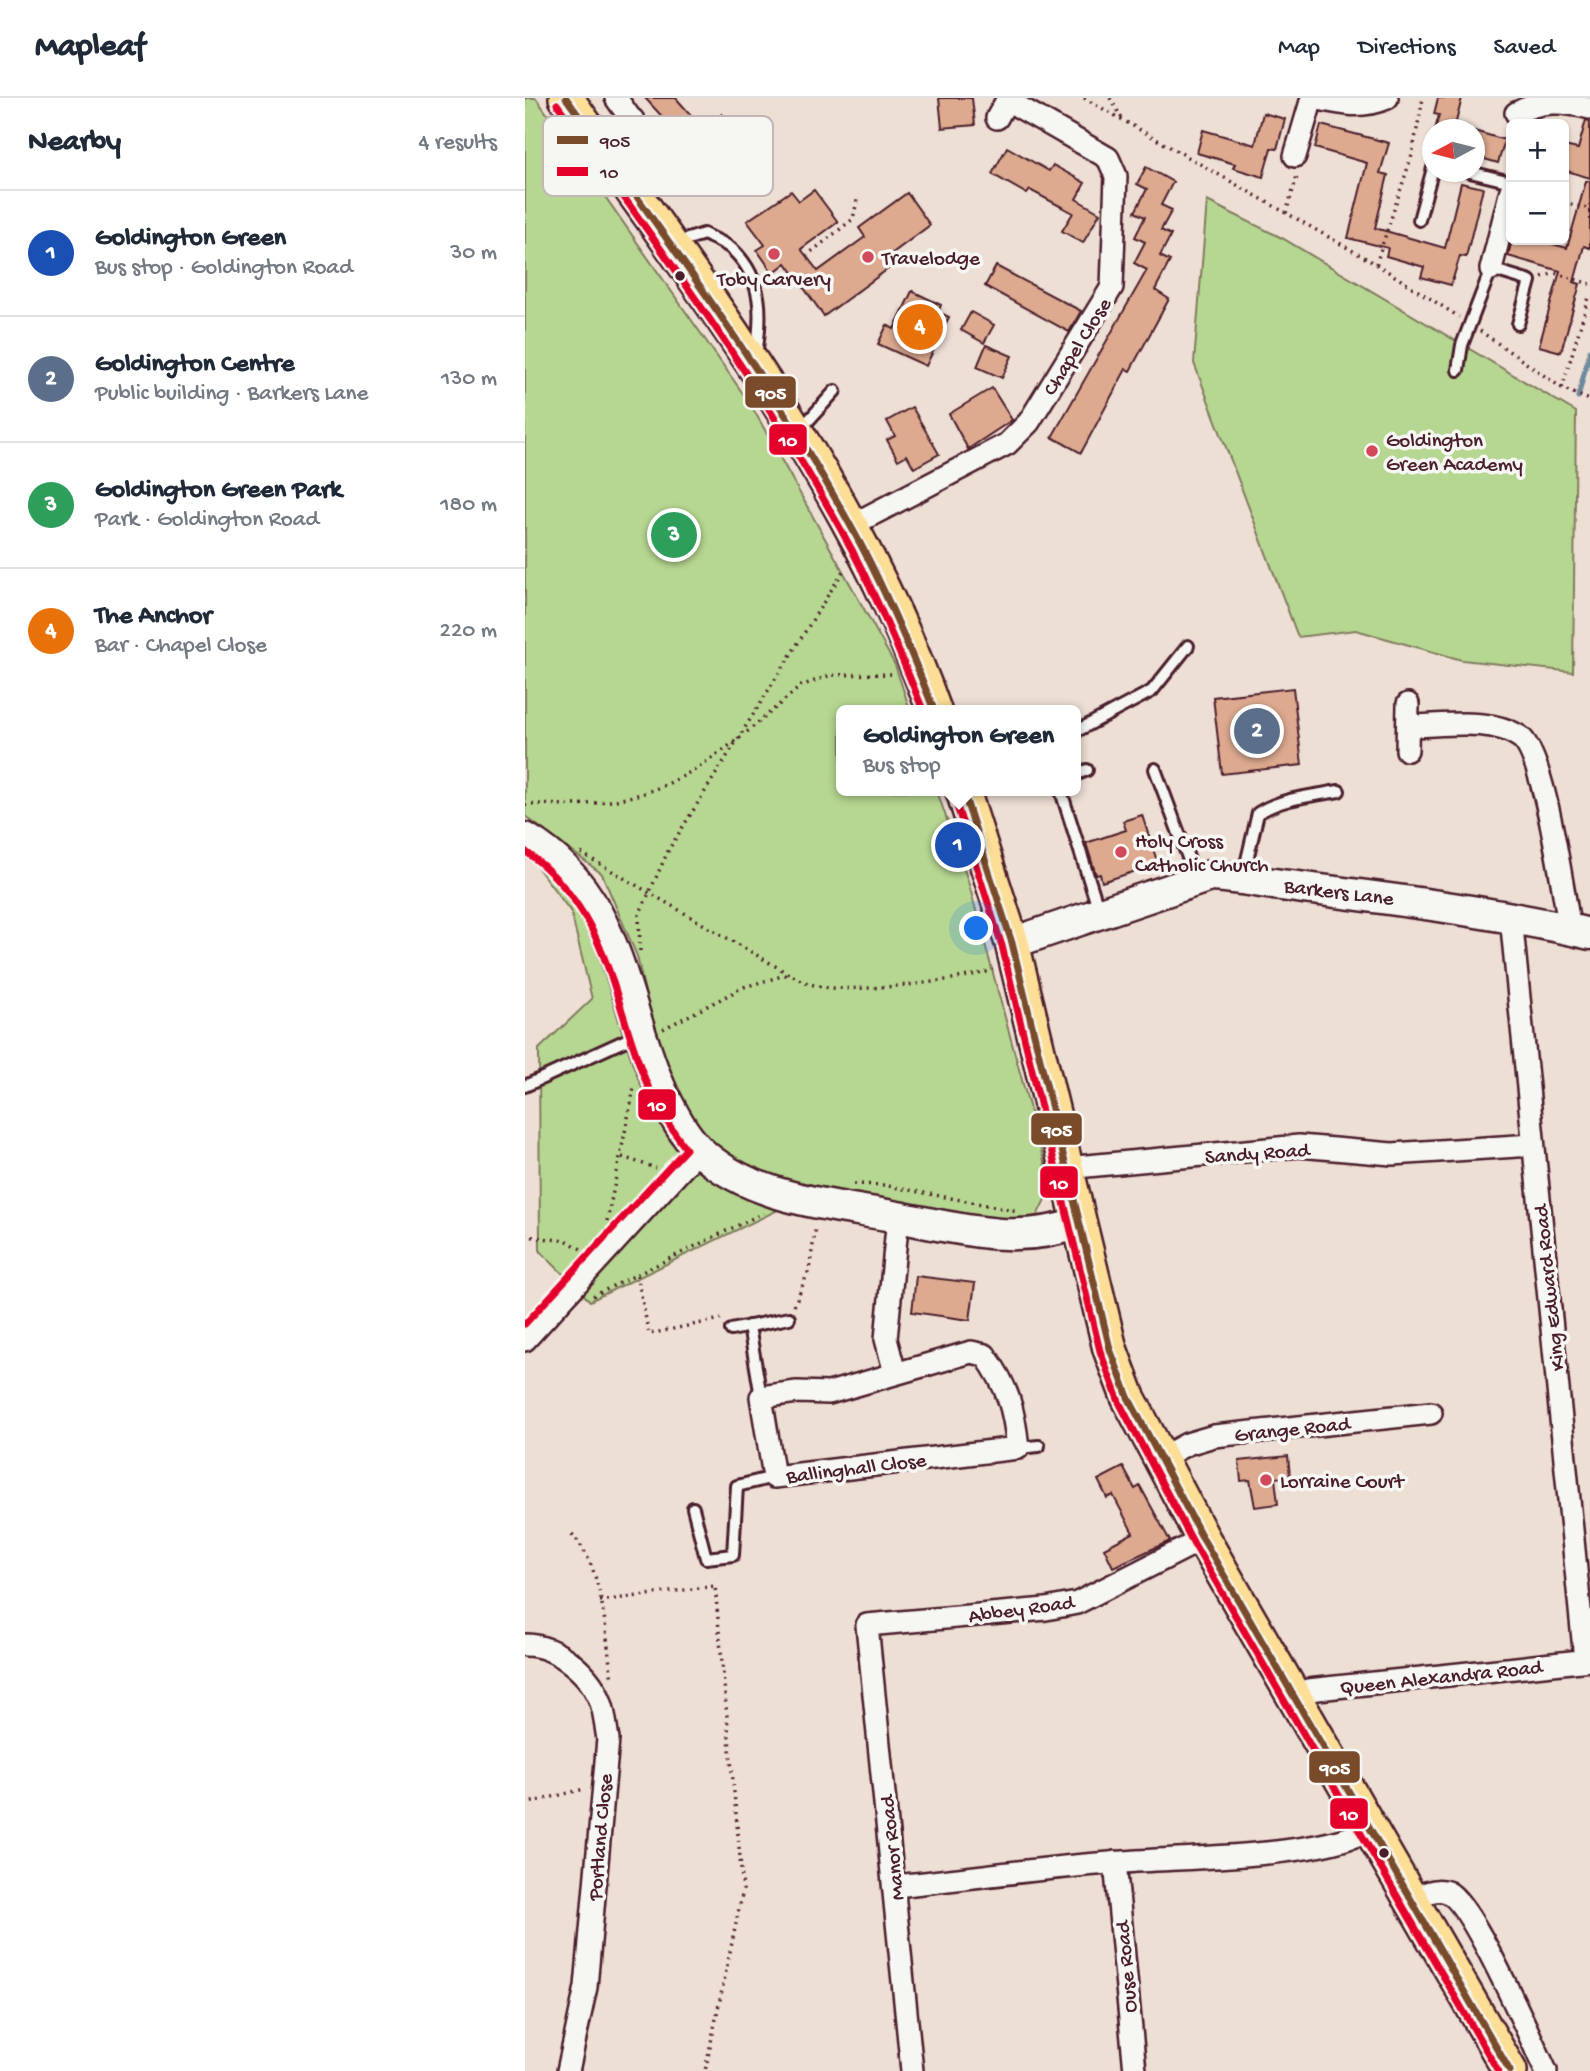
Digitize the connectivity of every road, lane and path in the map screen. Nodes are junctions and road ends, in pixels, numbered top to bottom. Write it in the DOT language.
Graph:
graph roads {
  1 [pos="566,98"];
  2 [pos="617,98"];
  3 [pos="1084,98"];
  4 [pos="1110,98"];
  5 [pos="1387,98"];
  6 [pos="1423,98"];
  7 [pos="1319,99"];
  8 [pos="1590,108"];
  9 [pos="1513,112"];
  10 [pos="579,116"];
  11 [pos="630,116"];
  12 [pos="997,118"];
  13 [pos="1124,121"];
  14 [pos="1294,156"];
  15 [pos="1485,179"];
  16 [pos="1429,182"];
  17 [pos="1506,188"];
  18 [pos="635,196"];
  19 [pos="858,196"];
  20 [pos="1569,203"];
  21 [pos="1590,209"];
  22 [pos="1506,211"];
  23 [pos="1286,213"];
  24 [pos="1419,220"];
  25 [pos="669,245"];
  26 [pos="806,256"];
  27 [pos="1376,264"];
  28 [pos="1492,269"];
  29 [pos="1530,281"];
  30 [pos="1590,284"];
  31 [pos="1590,295"];
  32 [pos="1518,324"];
  33 [pos="1471,325"];
  34 [pos="754,368"];
  35 [pos="1458,370"];
  36 [pos="1562,388"];
  37 [pos="835,391"];
  38 [pos="1590,400"];
  39 [pos="796,435"];
  40 [pos="857,534"];
  41 [pos="1188,646"];
  42 [pos="922,676"];
  43 [pos="1408,704"];
  44 [pos="932,705"];
  45 [pos="1408,726"];
  46 [pos="1081,729"];
  47 [pos="744,735"];
  48 [pos="1407,750"];
  49 [pos="1155,769"];
  50 [pos="1087,770"];
  51 [pos="1081,772"];
  52 [pos="1339,792"];
  53 [pos="965,796"];
  54 [pos="1063,796"];
  55 [pos="525,805"];
  56 [pos="526,838"];
  57 [pos="559,861"];
  58 [pos="1243,877"];
  59 [pos="1196,879"];
  60 [pos="650,892"];
  61 [pos="1100,914"];
  62 [pos="1511,917"];
  63 [pos="1580,932"];
  64 [pos="1012,943"];
  65 [pos="640,957"];
  66 [pos="789,974"];
  67 [pos="642,1037"];
  68 [pos="636,1079"];
  69 [pos="525,1086"];
  70 [pos="1533,1145"];
  71 [pos="699,1150"];
  72 [pos="1066,1168"];
  73 [pos="786,1195"];
  74 [pos="820,1203"];
  75 [pos="898,1217"];
  76 [pos="1079,1223"];
  77 [pos="525,1236"];
  78 [pos="598,1259"];
  79 [pos="637,1275"];
  80 [pos="559,1303"];
  81 [pos="789,1318"];
  82 [pos="749,1326"];
  83 [pos="731,1330"];
  84 [pos="525,1340"];
  85 [pos="895,1373"];
  86 [pos="761,1397"];
  87 [pos="1431,1413"];
  88 [pos="1159,1459"];
  89 [pos="774,1477"];
  90 [pos="693,1508"];
  91 [pos="572,1534"];
  92 [pos="1203,1539"];
  93 [pos="600,1601"];
  94 [pos="867,1625"];
  95 [pos="525,1645"];
  96 [pos="1588,1660"];
  97 [pos="612,1683"];
  98 [pos="1293,1698"];
  99 [pos="603,1784"];
  100 [pos="525,1804"];
  101 [pos="1369,1830"];
  102 [pos="1115,1862"];
  103 [pos="895,1886"];
  104 [pos="1411,1901"];
  105 [pos="568,2071"];
  106 [pos="705,2071"];
  107 [pos="912,2071"];
  108 [pos="1135,2071"];
  109 [pos="1510,2071"];
  110 [pos="1546,2071"];
  1 -- 10 [label="main road"];
  2 -- 11 [label="street"];
  3 -- 13 [label="path"];
  4 -- 13 [label="path"];
  5 -- 7 [label="street"];
  6 -- 27 [label="path"];
  7 -- 14 [label="street"];
  8 -- 9 [label="street"];
  12 -- 40 [label="street, Chapel Close"];
  13 -- 23 [label="path"];
  14 -- 23 [label="path"];
  15 -- 17 [label="lane"];
  16 -- 24 [label="lane"];
  18 -- 25 [label="main road"];
  19 -- 26 [label="path"];
  20 -- 21 [label="path"];
  22 -- 28 [label="street"];
  23 -- 27 [label="path"];
  25 -- 34 [label="main road"];
  25 -- 34 [label="lane"];
  27 -- 33 [label="path"];
  28 -- 29 [label="lane"];
  28 -- 33 [label="lane"];
  29 -- 30 [label="path"];
  29 -- 32 [label="lane"];
  31 -- 36 [label="path"];
  33 -- 35 [label="lane"];
  33 -- 36 [label="path"];
  34 -- 39 [label="main road"];
  36 -- 38 [label="path"];
  37 -- 39 [label="lane"];
  39 -- 40 [label="main road"];
  40 -- 42 [label="main road"];
  40 -- 47 [label="path"];
  41 -- 46 [label="lane"];
  42 -- 44 [label="main road"];
  42 -- 47 [label="path"];
  43 -- 45 [label="street"];
  45 -- 48 [label="street"];
  45 -- 63 [label="street"];
  47 -- 55 [label="path"];
  47 -- 60 [label="path"];
  49 -- 59 [label="lane"];
  50 -- 51 [label="lane"];
  52 -- 58 [label="lane"];
  53 -- 64 [label="main road"];
  54 -- 61 [label="lane"];
  56 -- 57 [label="street"];
  57 -- 60 [label="path"];
  57 -- 67 [label="street"];
  58 -- 59 [label="street, Barkers Lane"];
  58 -- 62 [label="street, Barkers Lane"];
  59 -- 61 [label="street, Barkers Lane"];
  60 -- 65 [label="path"];
  60 -- 66 [label="path"];
  61 -- 64 [label="street, Barkers Lane"];
  62 -- 63 [label="street, Barkers Lane"];
  62 -- 70 [label="street, King Edward Road"];
  64 -- 66 [label="path"];
  64 -- 72 [label="main road"];
  66 -- 67 [label="path"];
  67 -- 69 [label="lane"];
  67 -- 71 [label="street"];
  68 -- 78 [label="path"];
  70 -- 72 [label="street, Sandy Road"];
  70 -- 96 [label="street, King Edward Road"];
  71 -- 73 [label="street"];
  71 -- 78 [label="street"];
  72 -- 76 [label="main road"];
  73 -- 74 [label="street"];
  73 -- 79 [label="path"];
  74 -- 75 [label="street"];
  74 -- 81 [label="path"];
  75 -- 76 [label="street"];
  75 -- 85 [label="street"];
  76 -- 88 [label="main road"];
  77 -- 78 [label="path"];
  78 -- 80 [label="street"];
  79 -- 80 [label="path"];
  79 -- 83 [label="path"];
  80 -- 84 [label="street"];
  81 -- 82 [label="lane"];
  82 -- 83 [label="lane"];
  82 -- 86 [label="lane, Ballinghall Close"];
  85 -- 86 [label="street, Ballinghall Close"];
  85 -- 89 [label="street, Ballinghall Close"];
  86 -- 89 [label="street, Ballinghall Close"];
  87 -- 88 [label="street, Grange Road"];
  88 -- 92 [label="main road"];
  89 -- 90 [label="lane"];
  91 -- 93 [label="path"];
  92 -- 94 [label="street, Abbey Road"];
  92 -- 98 [label="main road"];
  93 -- 97 [label="path"];
  93 -- 106 [label="path"];
  94 -- 103 [label="street, Manor Road"];
  95 -- 99 [label="street, Portland Close"];
  96 -- 98 [label="street, Queen Alexandra Road"];
  98 -- 101 [label="main road"];
  99 -- 100 [label="path"];
  99 -- 105 [label="street, Portland Close"];
  101 -- 102 [label="street"];
  101 -- 104 [label="main road"];
  102 -- 103 [label="street"];
  102 -- 108 [label="street, Ouse Road"];
  103 -- 107 [label="street, Manor Road"];
  104 -- 109 [label="main road"];
  104 -- 110 [label="street"];
}
